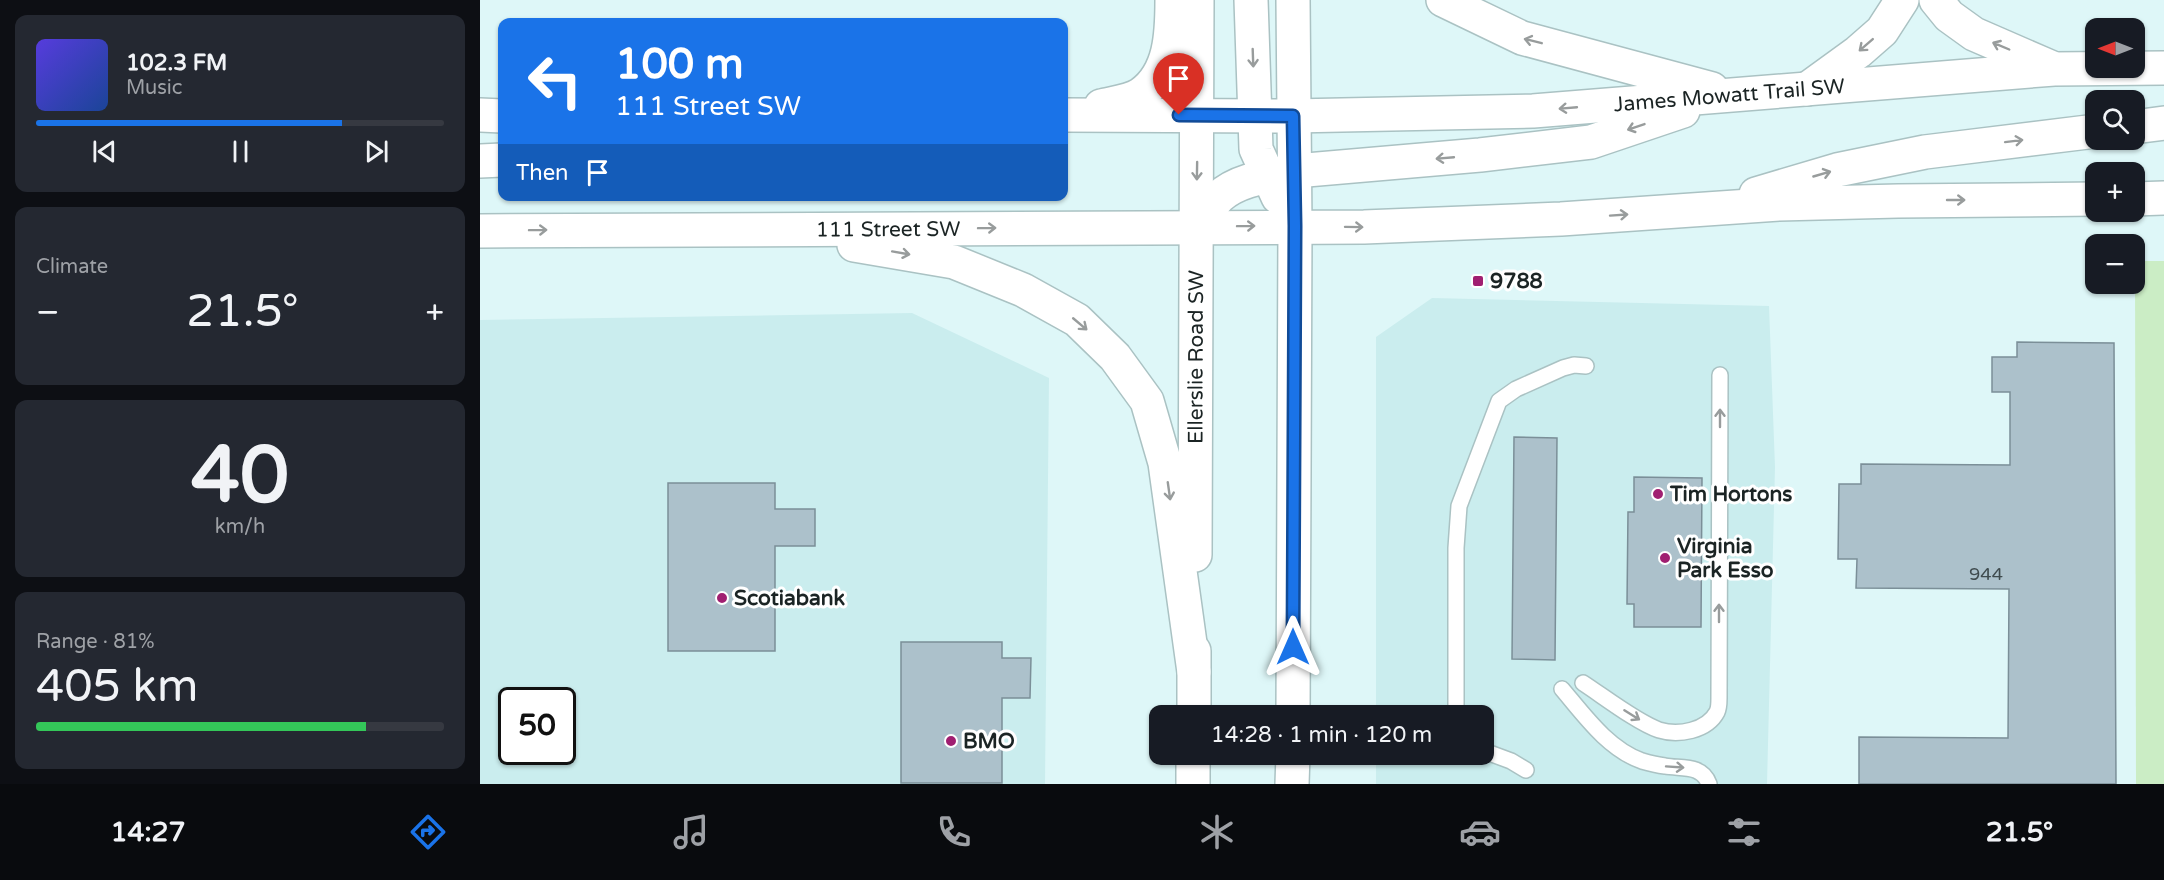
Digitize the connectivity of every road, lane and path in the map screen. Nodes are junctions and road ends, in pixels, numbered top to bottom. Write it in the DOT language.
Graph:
graph roads {
  1 [pos="1172,0"];
  2 [pos="1197,0"];
  3 [pos="1251,0"];
  4 [pos="1293,0"];
  5 [pos="1443,0"];
  6 [pos="1902,0"];
  7 [pos="1936,0"];
  8 [pos="2164,68"];
  9 [pos="2055,69"];
  10 [pos="1807,89"];
  11 [pos="1731,95"];
  12 [pos="480,115"];
  13 [pos="1068,115"];
  14 [pos="1068,115"];
  15 [pos="1197,115"];
  16 [pos="498,116"];
  17 [pos="1254,116"];
  18 [pos="1293,116"];
  19 [pos="2164,123"];
  20 [pos="2145,126"];
  21 [pos="2085,132"];
  22 [pos="498,160"];
  23 [pos="480,161"];
  24 [pos="1281,174"];
  25 [pos="2164,198"];
  26 [pos="2085,199"];
  27 [pos="2145,199"];
  28 [pos="1706,209"];
  29 [pos="1295,226"];
  30 [pos="1196,227"];
  31 [pos="760,228"];
  32 [pos="480,231"];
  33 [pos="1586,366"];
  34 [pos="1720,375"];
  35 [pos="1194,672"];
  36 [pos="1582,683"];
  37 [pos="1562,690"];
  38 [pos="1194,705"];
  39 [pos="1293,705"];
  40 [pos="1456,705"];
  41 [pos="1494,755"];
  42 [pos="1293,765"];
  43 [pos="1526,770"];
  44 [pos="1292,784"];
  45 [pos="1709,784"];
  1 -- 13 [label="main road"];
  2 -- 15 [label="main road, Ellerslie Road SW"];
  3 -- 17 [label="main road, one-way"];
  4 -- 18 [label="main road"];
  11 -- 5 [label="main road, one-way"];
  6 -- 10 [label="main road, one-way"];
  9 -- 7 [label="main road, one-way"];
  8 -- 9 [label="main road, James Mowatt Trail SW"];
  9 -- 10 [label="main road, James Mowatt Trail SW"];
  10 -- 11 [label="main road, James Mowatt Trail SW"];
  11 -- 18 [label="main road, James Mowatt Trail SW, one-way"];
  11 -- 24 [label="main road, one-way"];
  12 -- 16 [label="main road"];
  14 -- 15 [label="main road"];
  15 -- 17 [label="main road"];
  15 -- 30 [label="main road, Ellerslie Road SW, one-way"];
  17 -- 18 [label="main road"];
  17 -- 24 [label="main road"];
  18 -- 24 [label="main road"];
  19 -- 20 [label="main road"];
  28 -- 21 [label="main road, one-way"];
  22 -- 23 [label="main road"];
  24 -- 29 [label="main road"];
  24 -- 30 [label="main road"];
  25 -- 27 [label="main road"];
  28 -- 26 [label="main road, one-way"];
  29 -- 28 [label="main road, one-way"];
  30 -- 29 [label="main road, 111 Street SW, one-way"];
  29 -- 39 [label="main road"];
  31 -- 30 [label="main road, 111 Street SW, one-way"];
  30 -- 35 [label="main road, Ellerslie Road SW"];
  32 -- 31 [label="main road, 111 Street SW, one-way"];
  31 -- 35 [label="main road, one-way"];
  33 -- 40 [label="lane"];
  36 -- 34 [label="lane, one-way"];
  35 -- 38 [label="main road, Ellerslie Road SW"];
  37 -- 45 [label="lane, one-way"];
  41 -- 43 [label="lane"];
  42 -- 44 [label="main road"];
}
